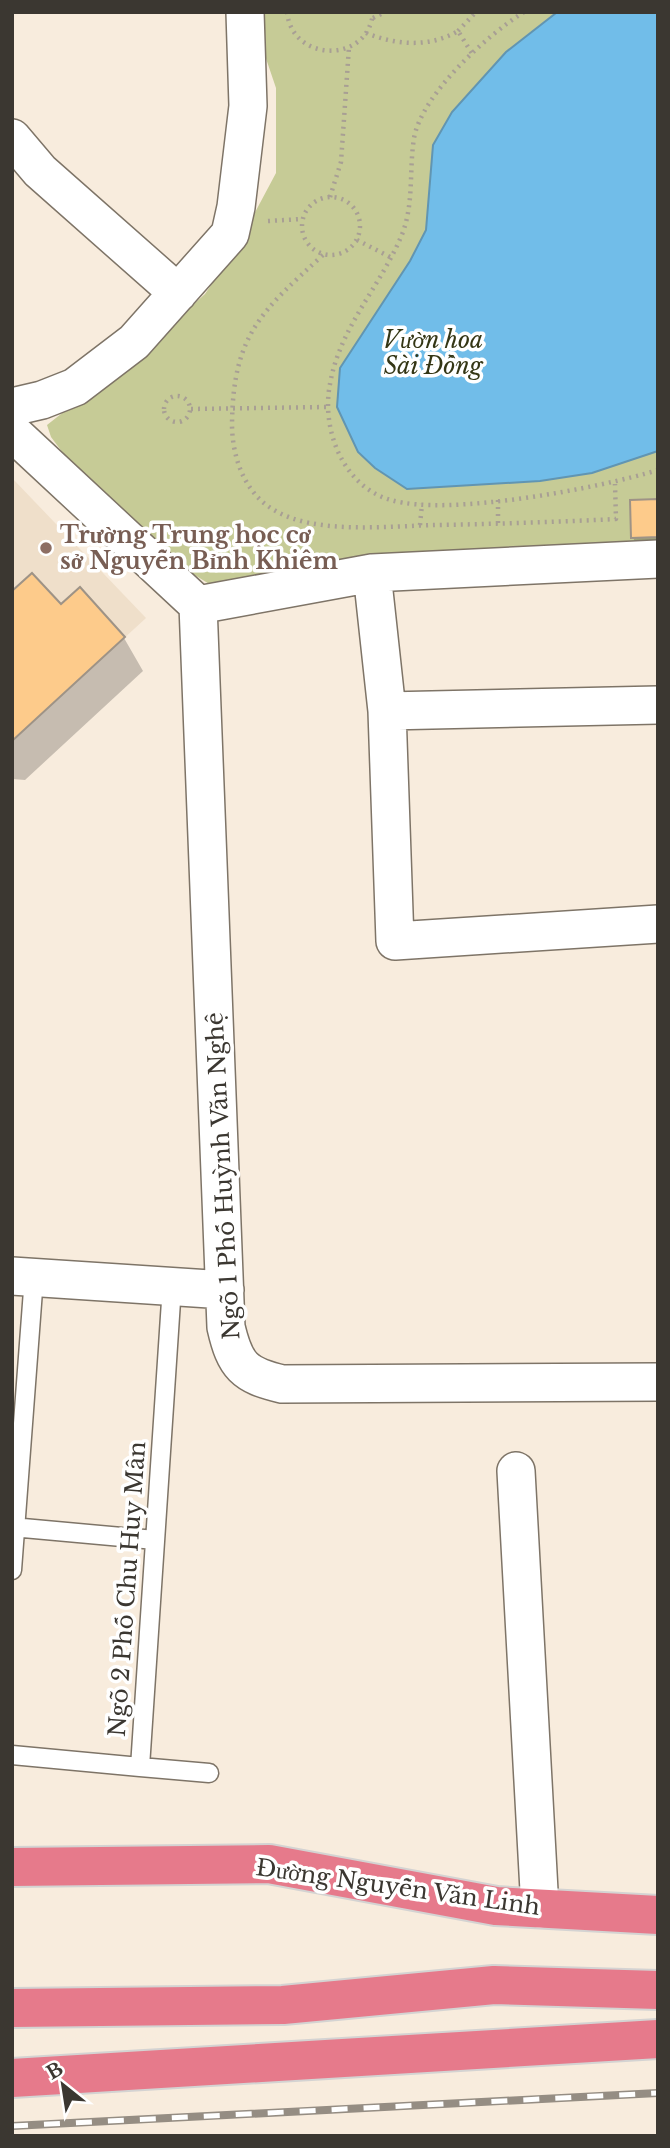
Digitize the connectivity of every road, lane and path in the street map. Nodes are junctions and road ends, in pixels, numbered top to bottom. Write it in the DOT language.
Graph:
graph roads {
  1 [pos="244,12"];
  2 [pos="287,12"];
  3 [pos="385,12"];
  4 [pos="476,12"];
  5 [pos="524,12"];
  6 [pos="373,15"];
  7 [pos="458,32"];
  8 [pos="366,33"];
  9 [pos="349,47"];
  10 [pos="473,55"];
  11 [pos="12,138"];
  12 [pos="330,197"];
  13 [pos="357,240"];
  14 [pos="323,255"];
  15 [pos="390,257"];
  16 [pos="178,293"];
  17 [pos="12,407"];
  18 [pos="326,407"];
  19 [pos="232,409"];
  20 [pos="191,410"];
  21 [pos="12,432"];
  22 [pos="658,470"];
  23 [pos="615,484"];
  24 [pos="498,500"];
  25 [pos="422,504"];
  26 [pos="498,524"];
  27 [pos="420,525"];
  28 [pos="658,559"];
  29 [pos="372,573"];
  30 [pos="198,605"];
  31 [pos="658,705"];
  32 [pos="387,711"];
  33 [pos="658,924"];
  34 [pos="23,1277"];
  35 [pos="172,1286"];
  36 [pos="225,1290"];
  37 [pos="658,1382"];
  38 [pos="516,1471"];
  39 [pos="14,1527"];
  40 [pos="155,1540"];
  41 [pos="12,1570"];
  42 [pos="12,1755"];
  43 [pos="140,1767"];
  44 [pos="209,1773"];
  45 [pos="12,1838"];
  46 [pos="188,1865"];
  47 [pos="12,1867"];
  48 [pos="540,1909"];
  49 [pos="658,1915"];
  50 [pos="658,1990"];
  51 [pos="12,2008"];
  52 [pos="658,2039"];
  53 [pos="12,2078"];
  1 -- 16 [label="street"];
  2 -- 9 [label="path"];
  3 -- 6 [label="path"];
  4 -- 7 [label="path"];
  5 -- 10 [label="path"];
  6 -- 8 [label="path"];
  7 -- 8 [label="path"];
  7 -- 10 [label="path"];
  8 -- 9 [label="path"];
  9 -- 12 [label="path"];
  10 -- 15 [label="path"];
  11 -- 16 [label="street"];
  12 -- 13 [label="path"];
  12 -- 14 [label="path"];
  13 -- 14 [label="path"];
  13 -- 15 [label="path"];
  14 -- 19 [label="path"];
  15 -- 18 [label="path"];
  16 -- 17 [label="street"];
  18 -- 19 [label="path"];
  18 -- 25 [label="path"];
  19 -- 20 [label="path"];
  19 -- 27 [label="path"];
  20 -- 20 [label="path"];
  21 -- 30 [label="street"];
  22 -- 23 [label="path"];
  23 -- 24 [label="path"];
  23 -- 26 [label="path"];
  24 -- 25 [label="path"];
  24 -- 26 [label="path"];
  25 -- 27 [label="path"];
  26 -- 27 [label="path"];
  28 -- 29 [label="street"];
  29 -- 30 [label="street"];
  29 -- 32 [label="street"];
  30 -- 36 [label="street, Ngõ 1 Phố Huỳnh Văn Nghệ"];
  31 -- 32 [label="street"];
  32 -- 33 [label="street"];
  34 -- 35 [label="street"];
  34 -- 39 [label="lane"];
  35 -- 36 [label="street"];
  35 -- 40 [label="lane, Ngõ 2 Phố Chu Huy Mân"];
  36 -- 37 [label="street, Ngõ 1 Phố Huỳnh Văn Nghệ"];
  38 -- 48 [label="street"];
  39 -- 40 [label="lane"];
  39 -- 41 [label="lane"];
  40 -- 43 [label="lane, Ngõ 2 Phố Chu Huy Mân"];
  42 -- 43 [label="lane, Ngõ 2 Phố Chu Huy Mân"];
  43 -- 44 [label="lane"];
  45 -- 46 [label="highway"];
  46 -- 47 [label="highway, Đường Nguyễn Văn Linh"];
  46 -- 48 [label="highway, Đường Nguyễn Văn Linh"];
  48 -- 49 [label="highway, Đường Nguyễn Văn Linh"];
  50 -- 51 [label="highway"];
  52 -- 53 [label="highway"];
}
